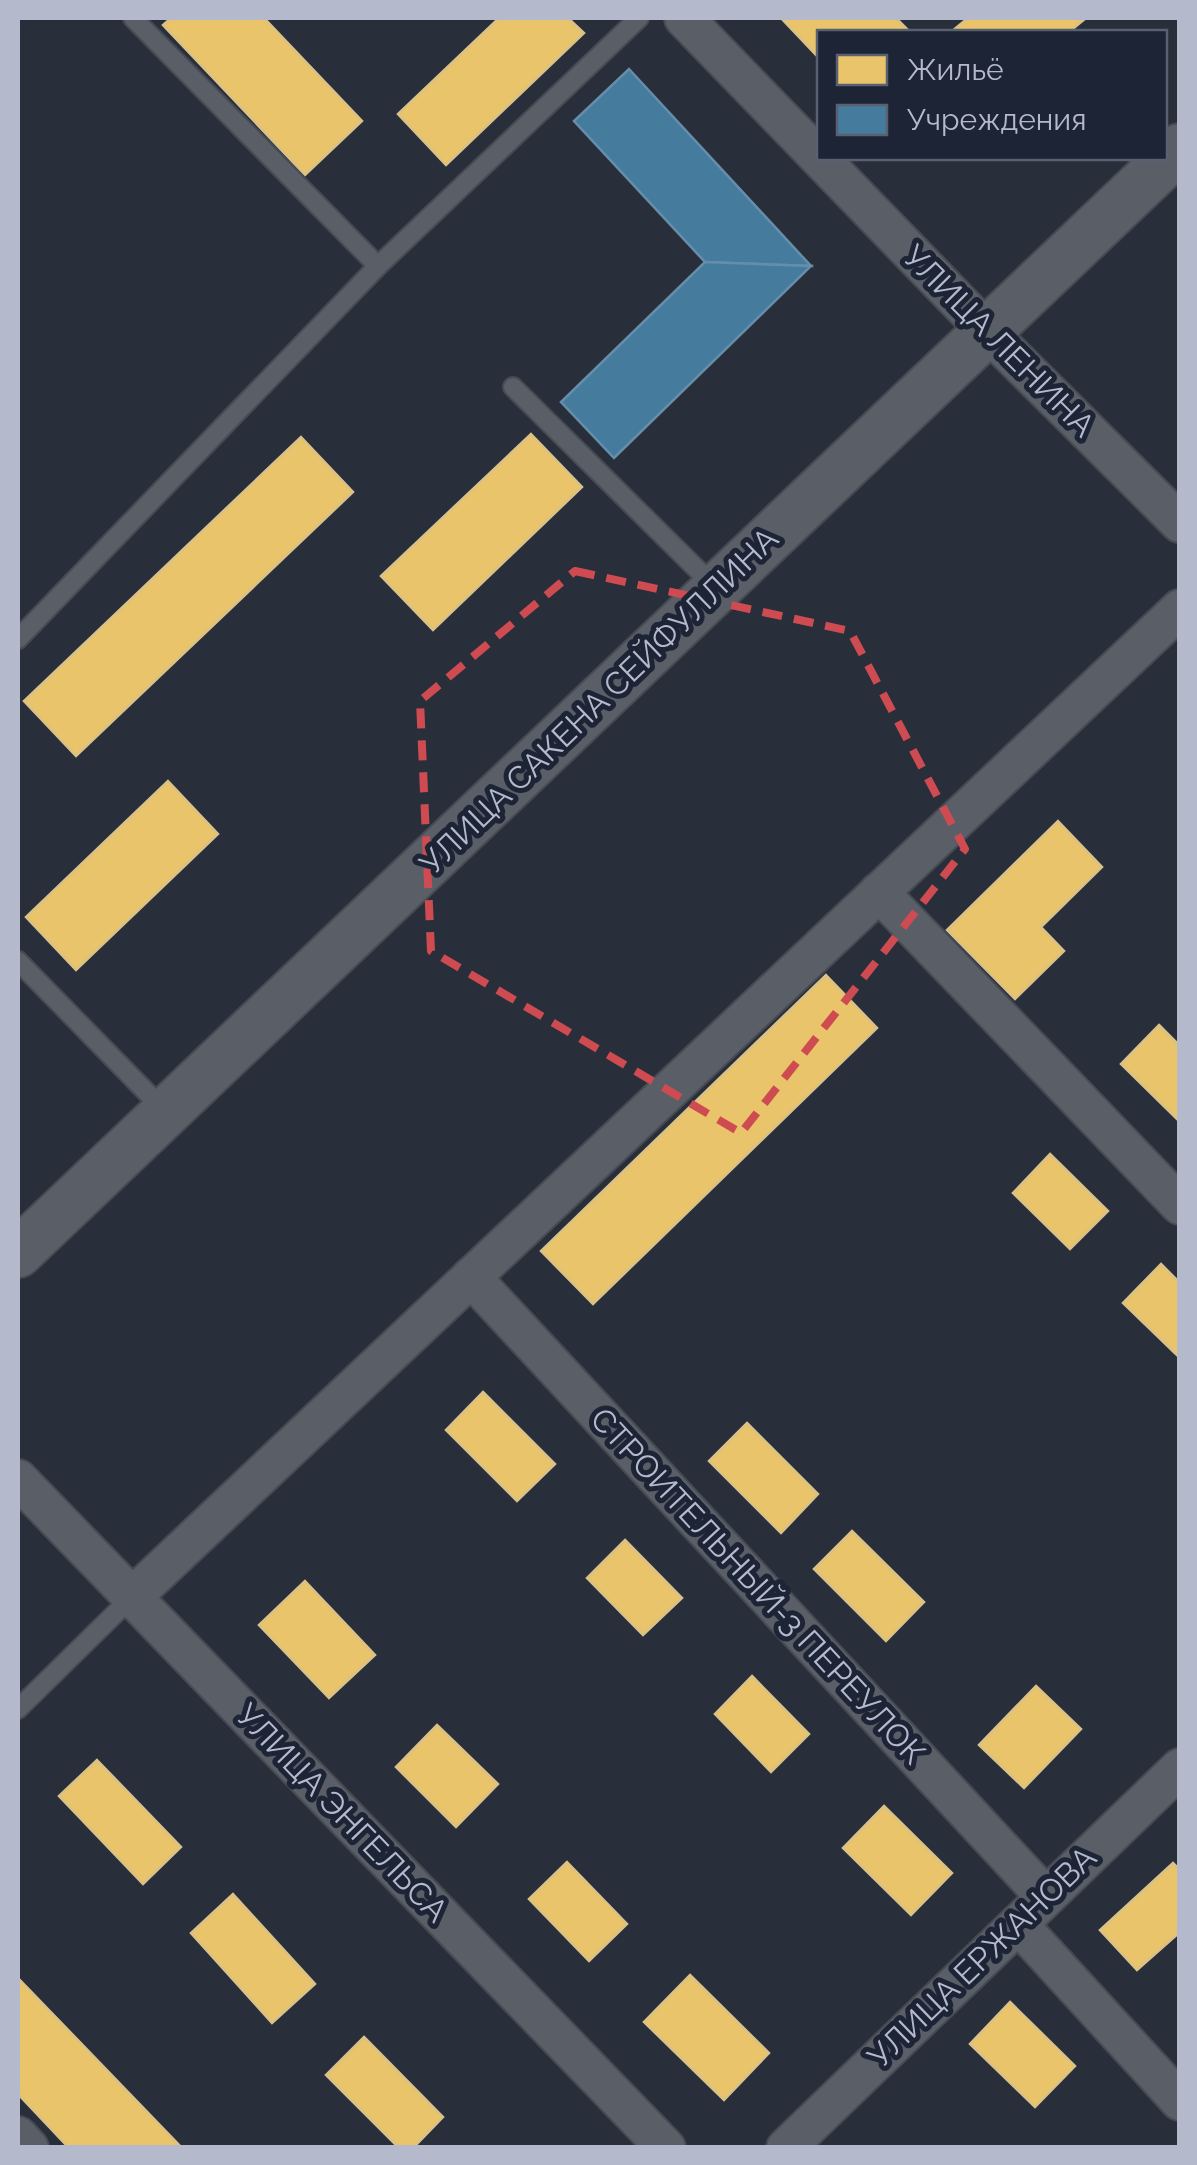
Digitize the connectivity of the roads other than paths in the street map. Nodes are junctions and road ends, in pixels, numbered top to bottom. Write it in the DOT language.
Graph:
graph roads {
  1 [pos="133,18"];
  2 [pos="639,18"];
  3 [pos="697,22"];
  4 [pos="1180,148"];
  5 [pos="817,150"];
  6 [pos="827,160"];
  7 [pos="378,266"];
  8 [pos="987,331"];
  9 [pos="513,387"];
  10 [pos="1180,523"];
  11 [pos="717,588"];
  12 [pos="1180,609"];
  13 [pos="18,639"];
  14 [pos="879,892"];
  15 [pos="18,960"];
  16 [pos="167,1113"];
  17 [pos="1180,1205"];
  18 [pos="18,1253"];
  19 [pos="472,1276"];
  20 [pos="18,1479"];
  21 [pos="132,1597"];
  22 [pos="18,1708"];
  23 [pos="1180,1768"];
  24 [pos="1045,1896"];
  25 [pos="1018,1924"];
  26 [pos="1180,2101"];
  27 [pos="18,2136"];
  28 [pos="29,2148"];
  29 [pos="666,2148"];
  30 [pos="786,2148"];
  1 -- 7 [label="lane"];
  2 -- 7 [label="lane"];
  3 -- 5 [label="street, УЛИЦА ЛЕНИНА"];
  4 -- 8 [label="street, УЛИЦА САКЕНА СЕЙФУЛЛИНА"];
  6 -- 8 [label="street, УЛИЦА ЛЕНИНА"];
  7 -- 13 [label="lane"];
  8 -- 10 [label="street, УЛИЦА ЛЕНИНА"];
  8 -- 11 [label="street, УЛИЦА САКЕНА СЕЙФУЛЛИНА"];
  9 -- 11 [label="lane"];
  11 -- 16 [label="street, УЛИЦА САКЕНА СЕЙФУЛЛИНА"];
  12 -- 14 [label="street"];
  14 -- 17 [label="street"];
  14 -- 19 [label="street"];
  15 -- 16 [label="lane"];
  16 -- 18 [label="street, УЛИЦА САКЕНА СЕЙФУЛЛИНА"];
  19 -- 21 [label="street"];
  19 -- 24 [label="street, СТРОИТЕЛЬНЫЙ-3 ПЕРЕУЛОК"];
  20 -- 21 [label="street, УЛИЦА ЭНГЕЛЬСА"];
  21 -- 22 [label="lane"];
  21 -- 29 [label="street, УЛИЦА ЭНГЕЛЬСА"];
  23 -- 24 [label="street, УЛИЦА ЕРЖАНОВА"];
  24 -- 25 [label="street, УЛИЦА ЕРЖАНОВА"];
  25 -- 26 [label="street"];
  25 -- 30 [label="street, УЛИЦА ЕРЖАНОВА"];
  27 -- 28 [label="street"];
}
